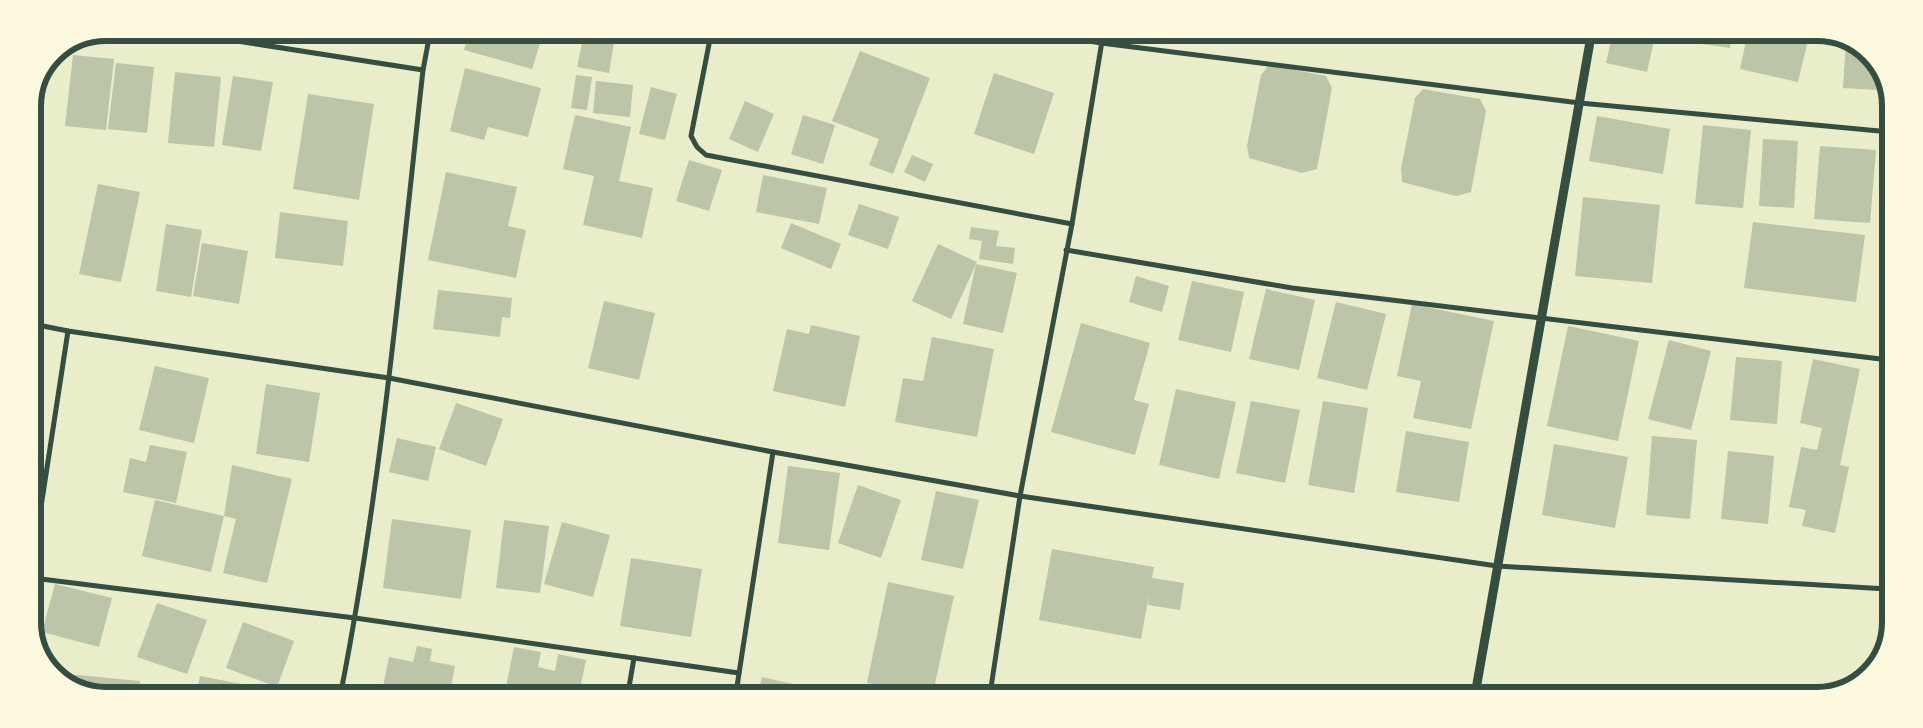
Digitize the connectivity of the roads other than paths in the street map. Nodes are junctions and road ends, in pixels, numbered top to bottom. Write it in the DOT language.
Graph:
graph roads {
  1 [pos="237,41"];
  2 [pos="428,41"];
  3 [pos="710,41"];
  4 [pos="1090,41"];
  5 [pos="1590,41"];
  6 [pos="1101,43"];
  7 [pos="423,70"];
  8 [pos="1580,103"];
  9 [pos="1882,131"];
  10 [pos="1072,224"];
  11 [pos="1066,250"];
  12 [pos="1540,319"];
  13 [pos="41,326"];
  14 [pos="68,331"];
  15 [pos="1882,359"];
  16 [pos="389,378"];
  17 [pos="773,452"];
  18 [pos="1020,496"];
  19 [pos="41,507"];
  20 [pos="1498,566"];
  21 [pos="41,579"];
  22 [pos="1882,589"];
  23 [pos="356,618"];
  24 [pos="634,658"];
  25 [pos="739,673"];
  26 [pos="342,687"];
  27 [pos="629,687"];
  28 [pos="737,687"];
  29 [pos="991,687"];
  30 [pos="1477,687"];
  1 -- 7 [label="street"];
  2 -- 7 [label="street"];
  3 -- 10 [label="street"];
  4 -- 6 [label="street"];
  5 -- 8 [label="street"];
  6 -- 8 [label="street"];
  6 -- 10 [label="street"];
  7 -- 16 [label="street"];
  8 -- 9 [label="street"];
  8 -- 12 [label="street"];
  10 -- 11 [label="street"];
  11 -- 12 [label="street"];
  11 -- 18 [label="street"];
  12 -- 15 [label="street"];
  12 -- 20 [label="street"];
  13 -- 14 [label="street"];
  14 -- 16 [label="street"];
  14 -- 19 [label="street"];
  16 -- 17 [label="street"];
  16 -- 23 [label="street"];
  17 -- 18 [label="street"];
  17 -- 25 [label="street"];
  18 -- 20 [label="street"];
  18 -- 29 [label="street"];
  20 -- 22 [label="street"];
  20 -- 30 [label="street"];
  21 -- 23 [label="street"];
  23 -- 24 [label="street"];
  23 -- 26 [label="street"];
  24 -- 25 [label="street"];
  24 -- 27 [label="street"];
  25 -- 28 [label="street"];
}
